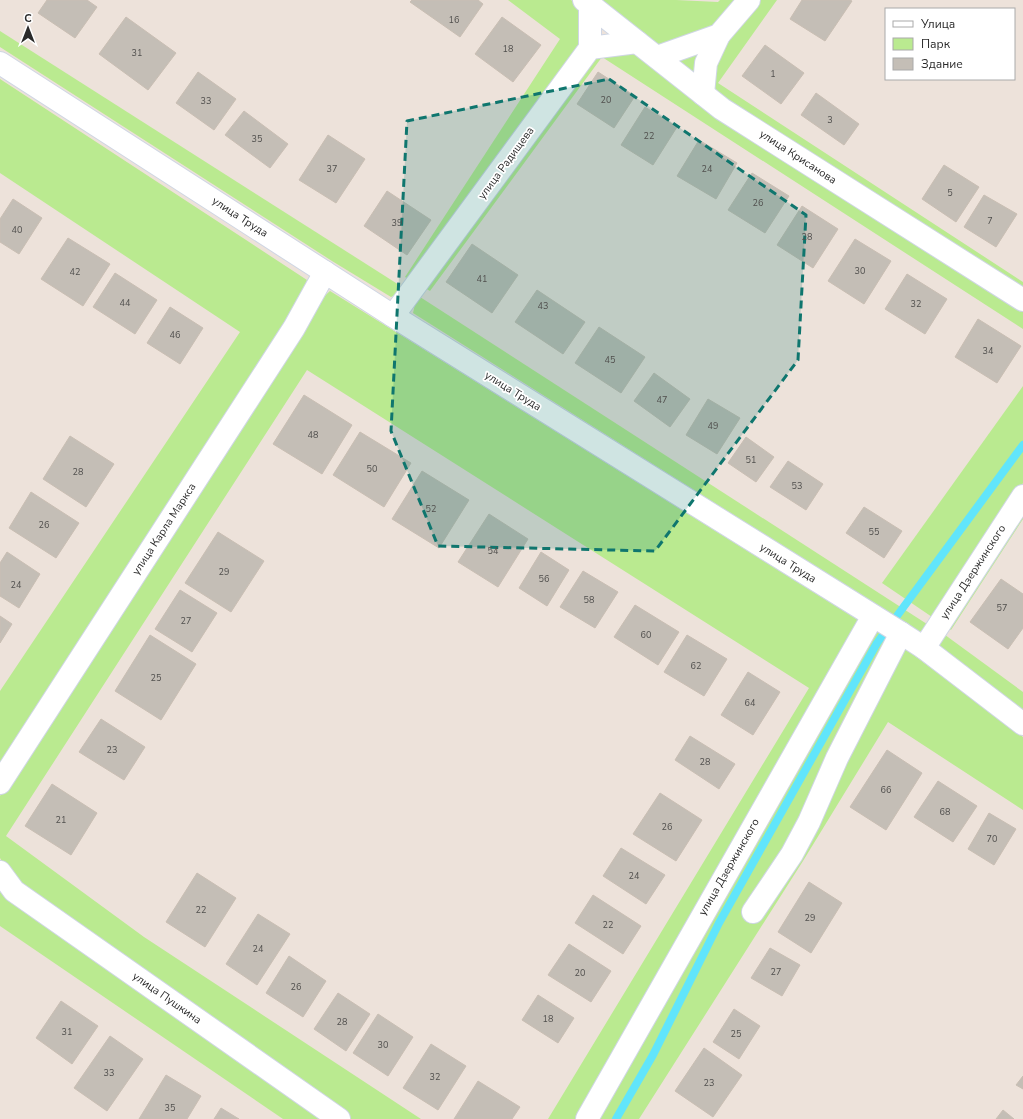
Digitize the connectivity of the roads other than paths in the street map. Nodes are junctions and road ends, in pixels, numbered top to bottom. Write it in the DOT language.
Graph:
graph roads {
  1 [pos="749,0"];
  2 [pos="587,2"];
  3 [pos="719,35"];
  4 [pos="638,42"];
  5 [pos="590,48"];
  6 [pos="657,57"];
  7 [pos="0,63"];
  8 [pos="703,94"];
  9 [pos="325,272"];
  10 [pos="1023,300"];
  11 [pos="393,316"];
  12 [pos="1023,496"];
  13 [pos="873,616"];
  14 [pos="900,633"];
  15 [pos="924,648"];
  16 [pos="1023,724"];
  17 [pos="0,783"];
  18 [pos="0,872"];
  19 [pos="753,912"];
  20 [pos="339,1119"];
  21 [pos="587,1119"];
  1 -- 3 [label="street"];
  2 -- 4 [label="street, улица Крисанова"];
  2 -- 5 [label="street"];
  3 -- 6 [label="street"];
  3 -- 8 [label="street"];
  4 -- 5 [label="street"];
  4 -- 6 [label="street, улица Крисанова"];
  5 -- 11 [label="street, улица Радищева"];
  6 -- 8 [label="street, улица Крисанова"];
  7 -- 9 [label="street, улица Труда"];
  8 -- 10 [label="street, улица Крисанова"];
  9 -- 11 [label="street, улица Труда"];
  9 -- 17 [label="street, улица Карла Маркса"];
  11 -- 13 [label="street, улица Труда"];
  12 -- 15 [label="street, улица Дзержинского"];
  13 -- 14 [label="street, улица Труда"];
  13 -- 21 [label="street, улица Дзержинского"];
  14 -- 15 [label="street, улица Труда"];
  14 -- 19 [label="street"];
  15 -- 16 [label="street, улица Труда"];
  18 -- 20 [label="street, улица Пушкина"];
}
